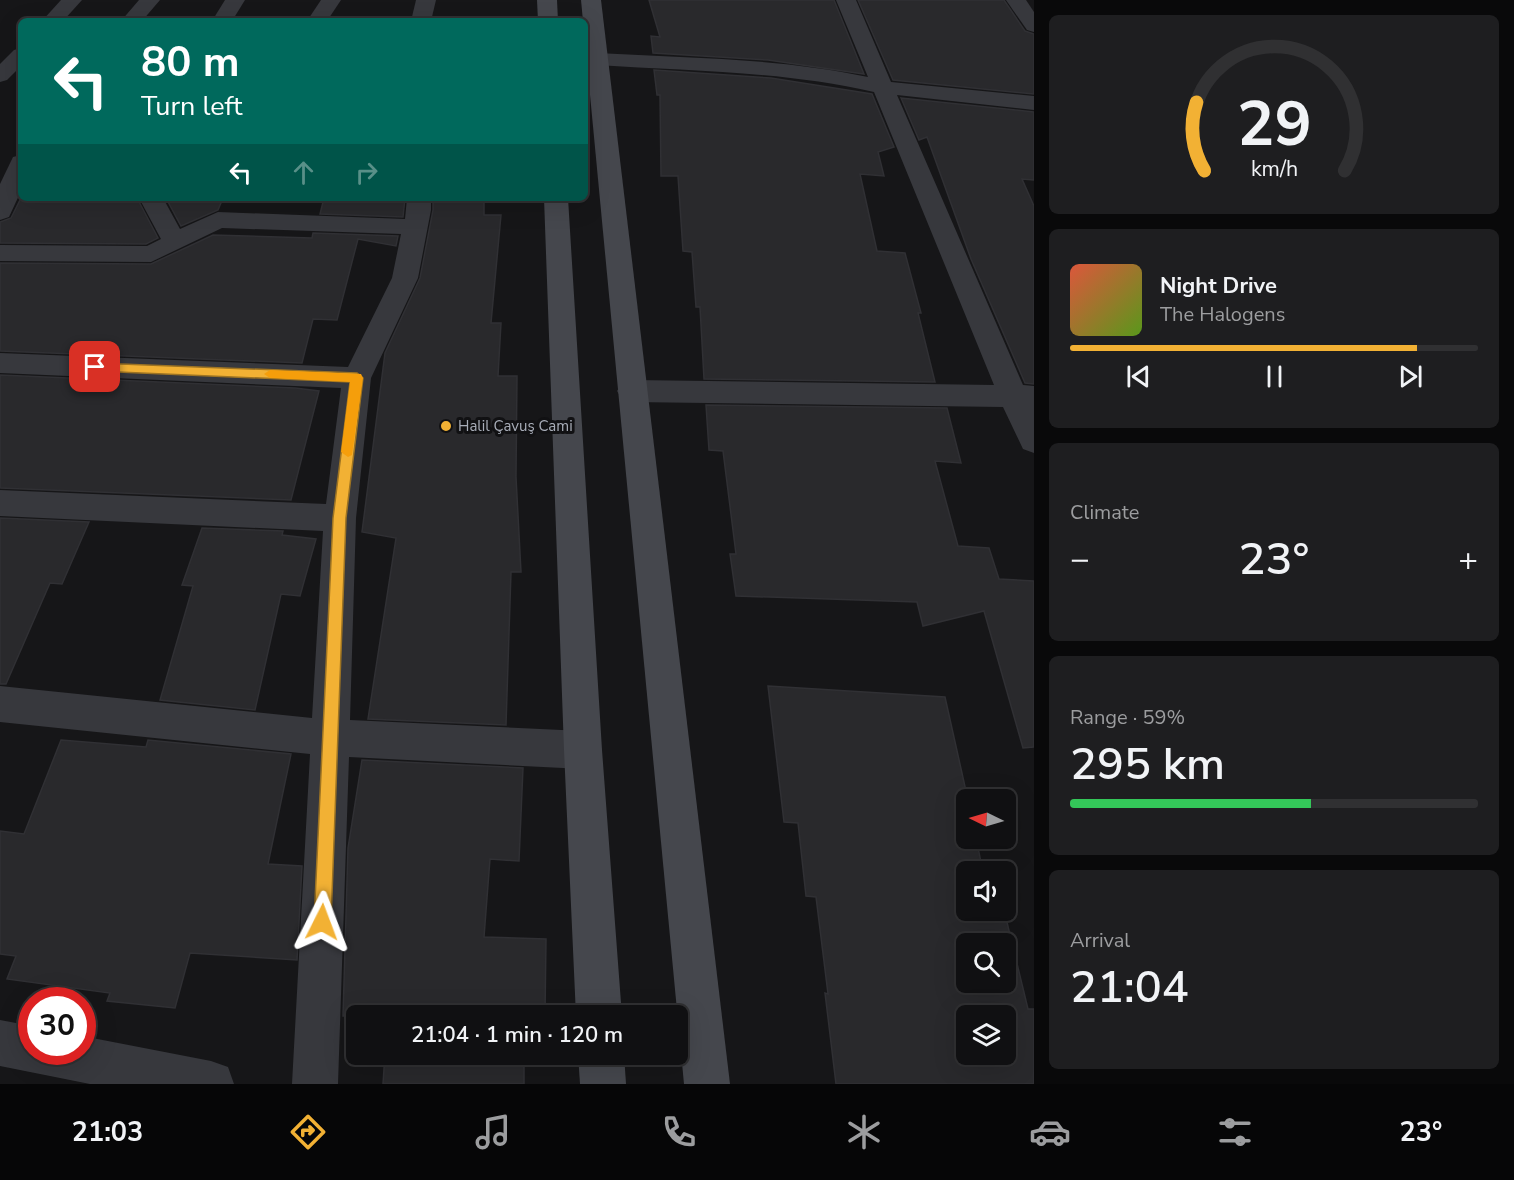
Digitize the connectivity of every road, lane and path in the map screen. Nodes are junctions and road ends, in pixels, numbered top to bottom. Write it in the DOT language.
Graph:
graph roads {
  1 [pos="72,0"];
  2 [pos="150,0"];
  3 [pos="236,0"];
  4 [pos="331,0"];
  5 [pos="426,0"];
  6 [pos="547,0"];
  7 [pos="591,0"];
  8 [pos="846,0"];
  9 [pos="1016,0"];
  10 [pos="55,18"];
  11 [pos="134,18"];
  12 [pos="224,18"];
  13 [pos="319,18"];
  14 [pos="422,18"];
  15 [pos="548,18"];
  16 [pos="1034,26"];
  17 [pos="18,57"];
  18 [pos="597,59"];
  19 [pos="0,76"];
  20 [pos="882,87"];
  21 [pos="1034,102"];
  22 [pos="18,169"];
  23 [pos="153,201"];
  24 [pos="556,201"];
  25 [pos="252,210"];
  26 [pos="0,212"];
  27 [pos="417,213"];
  28 [pos="175,242"];
  29 [pos="0,253"];
  30 [pos="0,363"];
  31 [pos="357,378"];
  32 [pos="632,391"];
  33 [pos="1023,396"];
  34 [pos="1034,441"];
  35 [pos="0,503"];
  36 [pos="340,518"];
  37 [pos="0,704"];
  38 [pos="331,738"];
  39 [pos="583,750"];
  40 [pos="598,1005"];
  41 [pos="0,1043"];
  42 [pos="18,1046"];
  43 [pos="96,1062"];
  44 [pos="602,1065"];
  45 [pos="211,1084"];
  46 [pos="315,1084"];
  47 [pos="603,1084"];
  48 [pos="707,1084"];
  1 -- 10 [label="street"];
  2 -- 11 [label="street"];
  3 -- 12 [label="street"];
  4 -- 13 [label="street"];
  5 -- 14 [label="street"];
  6 -- 15 [label="main road"];
  7 -- 18 [label="main road"];
  8 -- 20 [label="street"];
  9 -- 16 [label="street"];
  17 -- 19 [label="street"];
  18 -- 20 [label="street"];
  18 -- 32 [label="main road"];
  20 -- 21 [label="street"];
  20 -- 33 [label="street"];
  22 -- 26 [label="street"];
  23 -- 28 [label="street"];
  24 -- 39 [label="main road"];
  25 -- 27 [label="street"];
  25 -- 28 [label="street"];
  27 -- 31 [label="street"];
  28 -- 29 [label="street"];
  30 -- 31 [label="street"];
  31 -- 36 [label="street"];
  32 -- 33 [label="street"];
  32 -- 48 [label="main road"];
  33 -- 34 [label="street"];
  35 -- 36 [label="street"];
  36 -- 38 [label="street"];
  37 -- 38 [label="street"];
  38 -- 39 [label="street"];
  38 -- 46 [label="street"];
  39 -- 40 [label="main road"];
  41 -- 42 [label="street"];
  43 -- 45 [label="street"];
  44 -- 47 [label="main road"];
}
